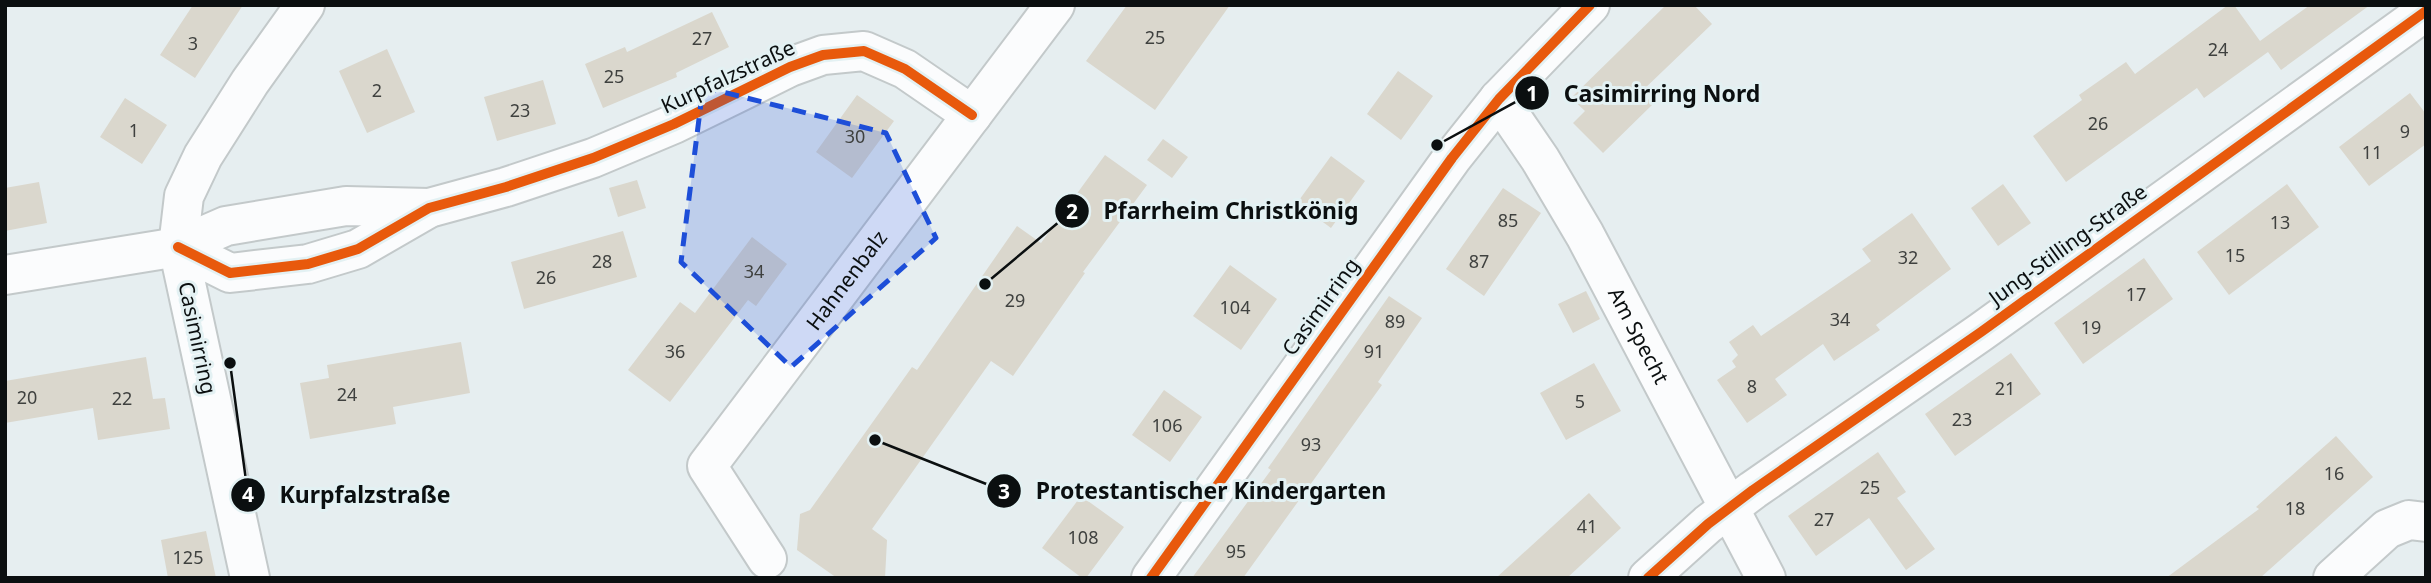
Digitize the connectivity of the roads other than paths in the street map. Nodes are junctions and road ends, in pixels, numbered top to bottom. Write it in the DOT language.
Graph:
graph roads {
  1 [pos="305,5"];
  2 [pos="1055,5"];
  3 [pos="1590,5"];
  4 [pos="2426,11"];
  5 [pos="1499,99"];
  6 [pos="972,115"];
  7 [pos="429,208"];
  8 [pos="178,247"];
  9 [pos="5,275"];
  10 [pos="1730,507"];
  11 [pos="2426,522"];
  12 [pos="767,559"];
  13 [pos="250,578"];
  14 [pos="1151,578"];
  15 [pos="1648,578"];
  16 [pos="1766,578"];
  17 [pos="2333,578"];
  1 -- 8 [label="street, Casimirring"];
  2 -- 6 [label="street, Hahnenbalz"];
  3 -- 5 [label="street, Casimirring"];
  4 -- 10 [label="street, Jung-Stilling-Straße"];
  5 -- 10 [label="street, Am Specht"];
  5 -- 14 [label="street, Casimirring"];
  6 -- 7 [label="street, Kurpfalzstraße"];
  6 -- 12 [label="street, Hahnenbalz"];
  7 -- 8 [label="street, Kurpfalzstraße"];
  7 -- 8 [label="street, Kurpfalzstraße"];
  8 -- 9 [label="street, Kurpfalzstraße"];
  8 -- 13 [label="street, Casimirring"];
  10 -- 15 [label="street, Jung-Stilling-Straße"];
  10 -- 16 [label="street, Am Specht"];
  11 -- 17 [label="street"];
}
